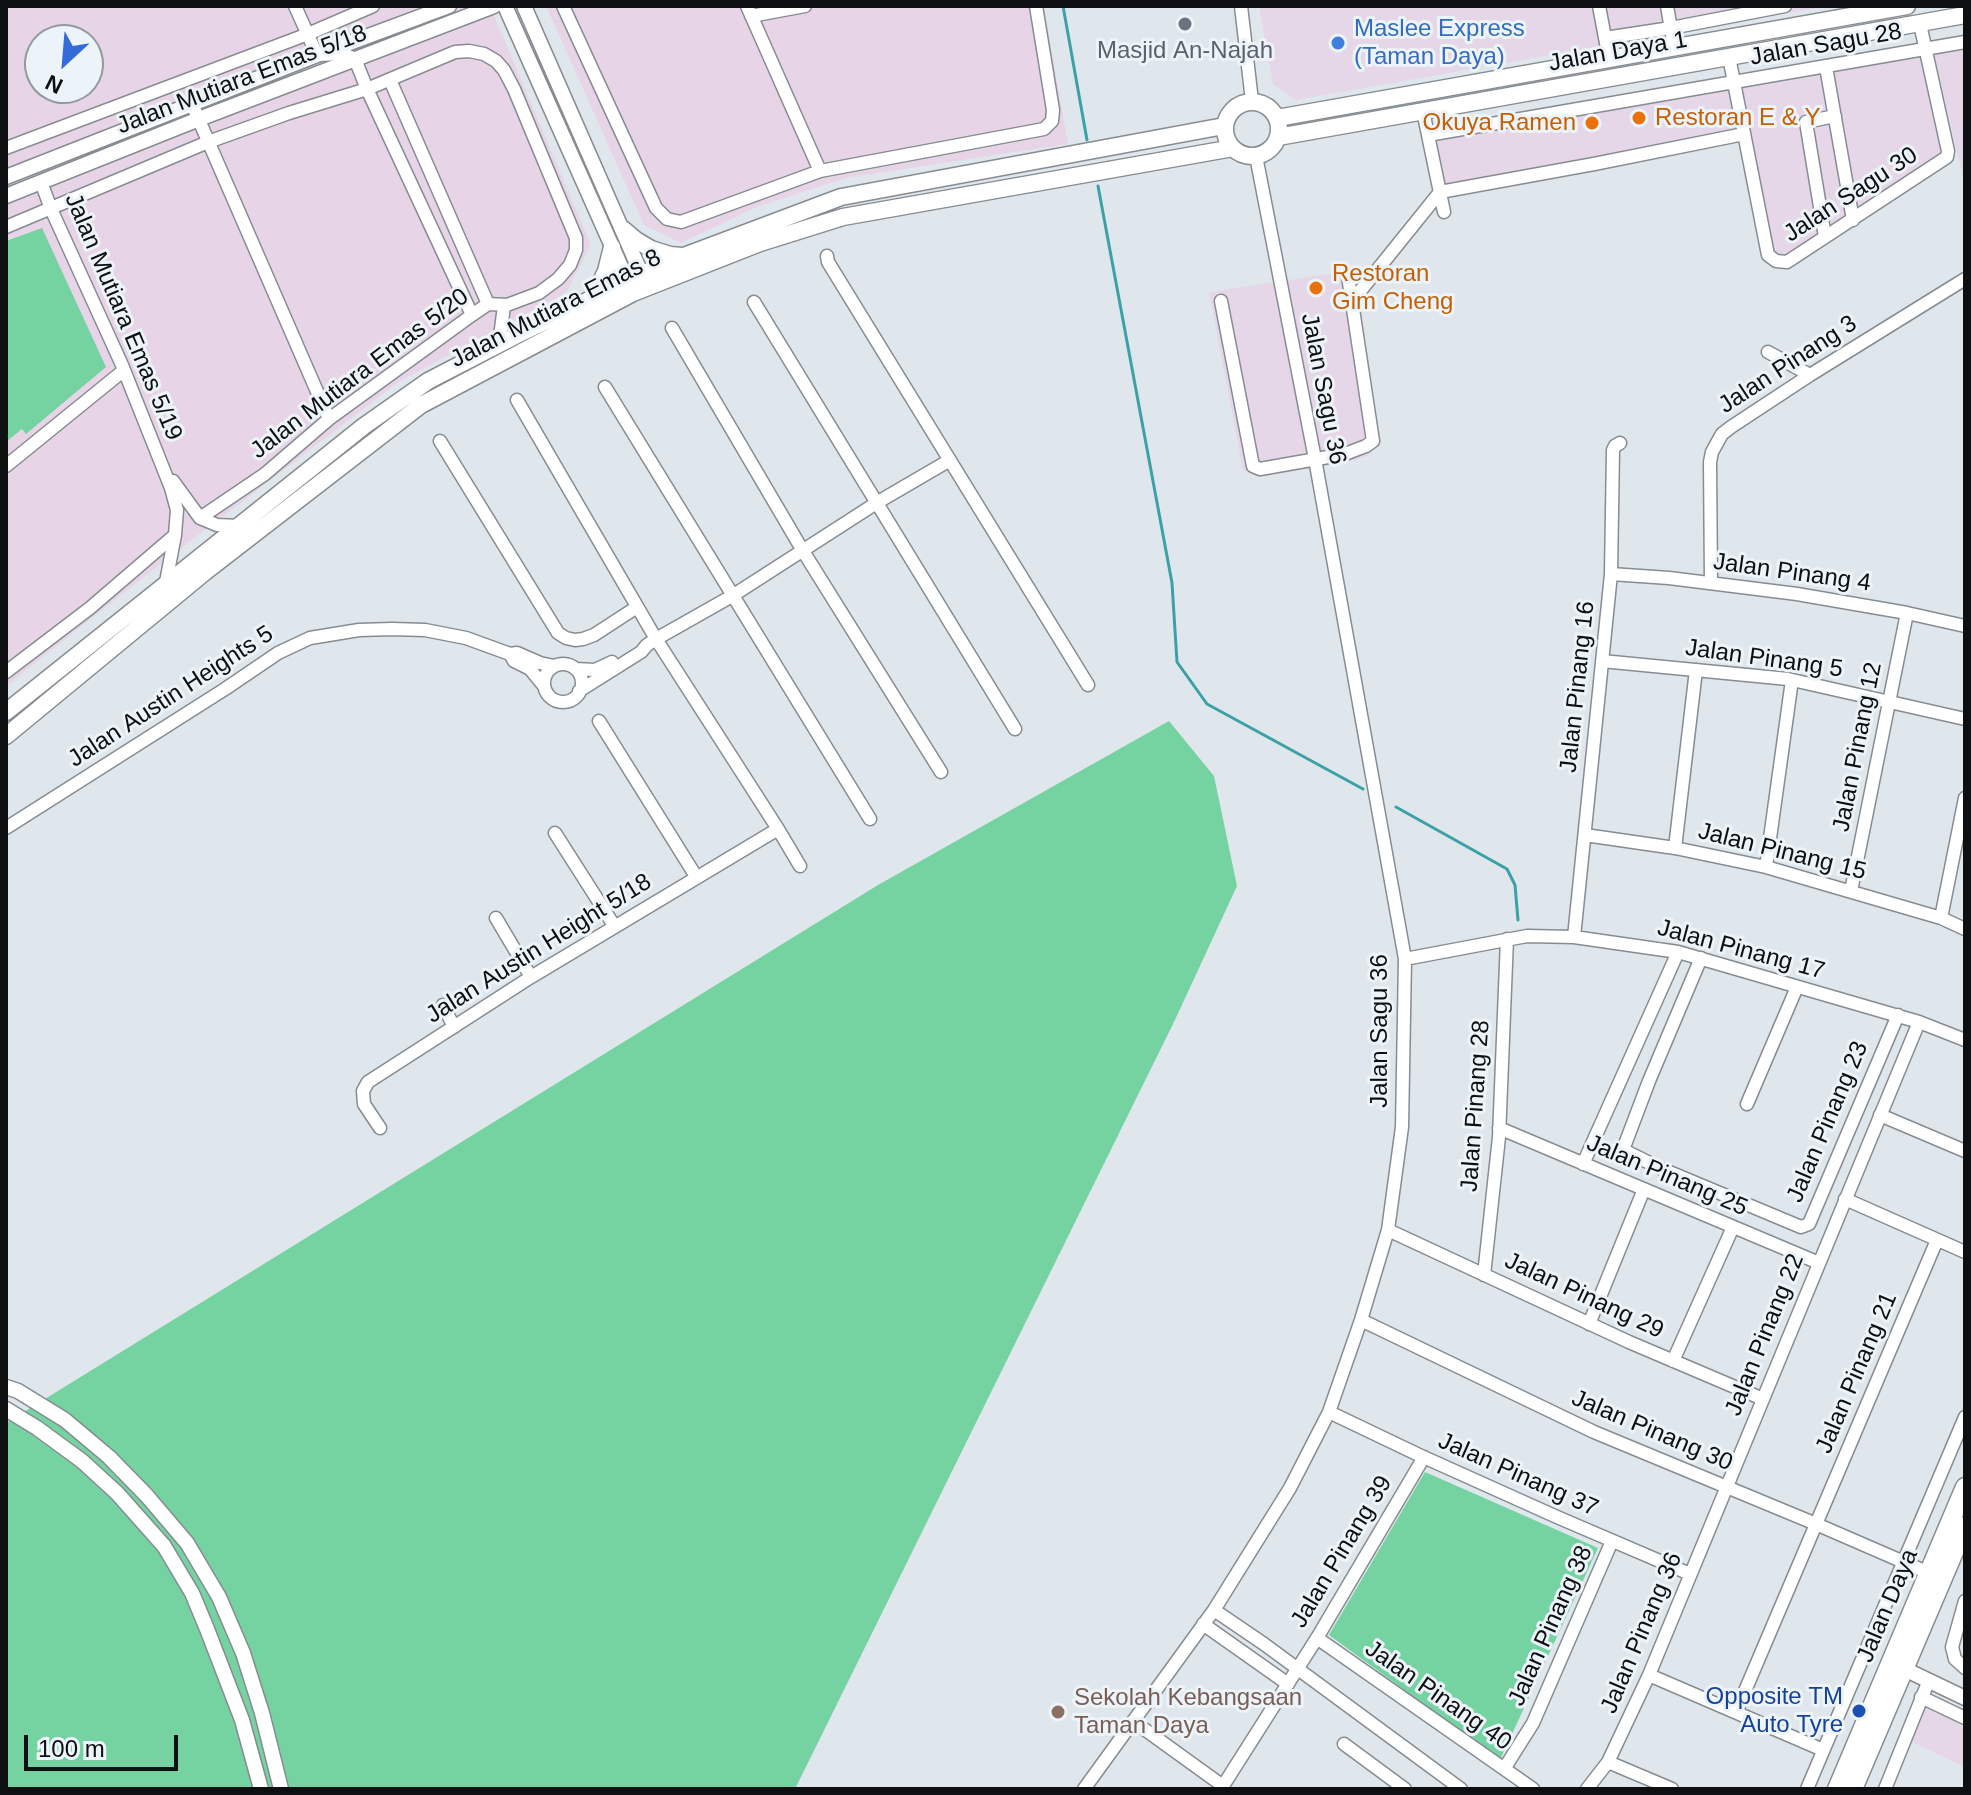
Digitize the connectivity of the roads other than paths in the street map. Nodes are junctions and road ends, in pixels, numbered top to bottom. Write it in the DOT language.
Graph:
graph roads {
  1 [pos="295,6"];
  2 [pos="373,6"];
  3 [pos="449,6"];
  4 [pos="494,6"];
  5 [pos="505,6"];
  6 [pos="563,6"];
  7 [pos="805,6"];
  8 [pos="1036,6"];
  9 [pos="1241,6"];
  10 [pos="1599,6"];
  11 [pos="1667,6"];
  12 [pos="1786,6"];
  13 [pos="1907,6"];
  14 [pos="524,7"];
  15 [pos="749,11"];
  16 [pos="1854,11"];
  17 [pos="1965,15"];
  18 [pos="1920,24"];
  19 [pos="1790,27"];
  20 [pos="1671,28"];
  21 [pos="308,34"];
  22 [pos="1605,38"];
  23 [pos="1965,42"];
  24 [pos="1674,47"];
  25 [pos="1925,50"];
  26 [pos="317,55"];
  27 [pos="1729,57"];
  28 [pos="355,59"];
  29 [pos="1609,59"];
  30 [pos="1826,67"];
  31 [pos="390,80"];
  32 [pos="1734,83"];
  33 [pos="367,89"];
  34 [pos="1252,101"];
  35 [pos="192,104"];
  36 [pos="1423,111"];
  37 [pos="1835,116"];
  38 [pos="1277,118"];
  39 [pos="199,119"];
  40 [pos="1224,126"];
  41 [pos="1744,134"];
  42 [pos="1428,135"];
  43 [pos="1278,137"];
  44 [pos="208,142"];
  45 [pos="6,148"];
  46 [pos="1233,148"];
  47 [pos="1256,156"];
  48 [pos="820,171"];
  49 [pos="6,177"];
  50 [pos="41,182"];
  51 [pos="1440,192"];
  52 [pos="6,196"];
  53 [pos="51,209"];
  54 [pos="1444,212"];
  55 [pos="1853,220"];
  56 [pos="6,227"];
  57 [pos="623,229"];
  58 [pos="1825,237"];
  59 [pos="612,247"];
  60 [pos="684,256"];
  61 [pos="827,256"];
  62 [pos="1348,276"];
  63 [pos="1965,279"];
  64 [pos="637,284"];
  65 [pos="593,298"];
  66 [pos="1353,300"];
  67 [pos="1221,301"];
  68 [pos="754,302"];
  69 [pos="488,304"];
  70 [pos="504,306"];
  71 [pos="472,315"];
  72 [pos="672,328"];
  73 [pos="499,344"];
  74 [pos="1768,352"];
  75 [pos="123,371"];
  76 [pos="1810,375"];
  77 [pos="605,387"];
  78 [pos="517,400"];
  79 [pos="329,419"];
  80 [pos="440,441"];
  81 [pos="1620,443"];
  82 [pos="1315,459"];
  83 [pos="950,460"];
  84 [pos="6,466"];
  85 [pos="165,469"];
  86 [pos="878,502"];
  87 [pos="200,518"];
  88 [pos="239,526"];
  89 [pos="175,535"];
  90 [pos="803,551"];
  91 [pos="1611,574"];
  92 [pos="166,582"];
  93 [pos="1711,583"];
  94 [pos="732,596"];
  95 [pos="637,607"];
  96 [pos="1907,613"];
  97 [pos="1965,626"];
  98 [pos="651,642"];
  99 [pos="510,654"];
  100 [pos="1602,661"];
  101 [pos="554,666"];
  102 [pos="576,669"];
  103 [pos="1696,670"];
  104 [pos="6,672"];
  105 [pos="1792,680"];
  106 [pos="1088,685"];
  107 [pos="544,686"];
  108 [pos="579,691"];
  109 [pos="1890,702"];
  110 [pos="6,712"];
  111 [pos="1965,719"];
  112 [pos="599,721"];
  113 [pos="1015,729"];
  114 [pos="6,736"];
  115 [pos="941,772"];
  116 [pos="1965,798"];
  117 [pos="870,819"];
  118 [pos="6,828"];
  119 [pos="778,829"];
  120 [pos="555,833"];
  121 [pos="1585,835"];
  122 [pos="1675,848"];
  123 [pos="800,866"];
  124 [pos="1766,867"];
  125 [pos="697,878"];
  126 [pos="1851,891"];
  127 [pos="496,918"];
  128 [pos="1941,918"];
  129 [pos="615,927"];
  130 [pos="1965,929"];
  131 [pos="1574,937"];
  132 [pos="1507,939"];
  133 [pos="1678,952"];
  134 [pos="1701,958"];
  135 [pos="1405,959"];
  136 [pos="531,977"];
  137 [pos="1797,987"];
  138 [pos="443,1005"];
  139 [pos="1898,1015"];
  140 [pos="1919,1022"];
  141 [pos="454,1027"];
  142 [pos="1965,1040"];
  143 [pos="1747,1104"];
  144 [pos="1880,1115"];
  145 [pos="380,1128"];
  146 [pos="1499,1128"];
  147 [pos="1965,1151"];
  148 [pos="1583,1164"];
  149 [pos="1644,1189"];
  150 [pos="1845,1199"];
  151 [pos="1733,1227"];
  152 [pos="1388,1230"];
  153 [pos="1937,1240"];
  154 [pos="1965,1252"];
  155 [pos="1819,1263"];
  156 [pos="1484,1275"];
  157 [pos="1361,1320"];
  158 [pos="1589,1324"];
  159 [pos="1673,1361"];
  160 [pos="6,1387"];
  161 [pos="1763,1399"];
  162 [pos="6,1409"];
  163 [pos="1329,1412"];
  164 [pos="1965,1417"];
  165 [pos="1424,1457"];
  166 [pos="1726,1487"];
  167 [pos="1965,1487"];
  168 [pos="1816,1524"];
  169 [pos="1965,1526"];
  170 [pos="1612,1541"];
  171 [pos="1904,1562"];
  172 [pos="1929,1573"];
  173 [pos="1690,1574"];
  174 [pos="1965,1601"];
  175 [pos="1214,1610"];
  176 [pos="1203,1624"];
  177 [pos="1317,1638"];
  178 [pos="1898,1665"];
  179 [pos="1297,1668"];
  180 [pos="1965,1668"];
  181 [pos="1649,1675"];
  182 [pos="1929,1680"];
  183 [pos="1288,1684"];
  184 [pos="1921,1697"];
  185 [pos="1965,1698"];
  186 [pos="1736,1712"];
  187 [pos="1965,1718"];
  188 [pos="1133,1721"];
  189 [pos="1344,1744"];
  190 [pos="1823,1750"];
  191 [pos="1608,1762"];
  192 [pos="1504,1769"];
  193 [pos="1222,1787"];
  194 [pos="261,1789"];
  195 [pos="281,1789"];
  196 [pos="1084,1789"];
  197 [pos="1405,1789"];
  198 [pos="1461,1789"];
  199 [pos="1533,1789"];
  200 [pos="1587,1789"];
  201 [pos="1672,1789"];
  202 [pos="1807,1789"];
  203 [pos="1837,1789"];
  204 [pos="1853,1789"];
  205 [pos="1886,1789"];
  1 -- 21 [label="street"];
  2 -- 21 [label="street"];
  3 -- 26 [label="street, Jalan Mutiara Emas 5/18"];
  4 -- 28 [label="street, Jalan Mutiara Emas 5/18"];
  5 -- 59 [label="street"];
  6 -- 48 [label="street"];
  7 -- 15 [label="street"];
  8 -- 48 [label="street"];
  9 -- 34 [label="street"];
  10 -- 22 [label="street"];
  11 -- 20 [label="street"];
  12 -- 19 [label="street"];
  12 -- 20 [label="street"];
  13 -- 16 [label="main road, Jalan Daya 1"];
  14 -- 57 [label="street"];
  15 -- 48 [label="street"];
  16 -- 19 [label="main road, Jalan Daya 1"];
  17 -- 18 [label="main road, Jalan Daya 1"];
  18 -- 25 [label="street"];
  18 -- 27 [label="main road, Jalan Daya 1"];
  19 -- 24 [label="main road, Jalan Daya 1"];
  20 -- 22 [label="street"];
  20 -- 24 [label="street"];
  21 -- 26 [label="street"];
  21 -- 45 [label="street"];
  22 -- 29 [label="street"];
  23 -- 25 [label="street, Jalan Sagu 28"];
  24 -- 29 [label="main road, Jalan Daya 1"];
  25 -- 30 [label="street, Jalan Sagu 28"];
  25 -- 55 [label="street, Jalan Sagu 30"];
  26 -- 28 [label="street"];
  26 -- 35 [label="street, Jalan Mutiara Emas 5/18"];
  27 -- 32 [label="street"];
  27 -- 36 [label="main road, Jalan Daya 1"];
  28 -- 33 [label="street"];
  28 -- 39 [label="street, Jalan Mutiara Emas 5/18"];
  29 -- 38 [label="main road, Jalan Daya 1"];
  30 -- 32 [label="street, Jalan Sagu 28"];
  30 -- 37 [label="street"];
  31 -- 33 [label="street"];
  31 -- 69 [label="street"];
  31 -- 70 [label="street, Jalan Mutiara Emas 5/20"];
  32 -- 41 [label="street"];
  32 -- 42 [label="street, Jalan Sagu 28"];
  33 -- 44 [label="street"];
  33 -- 71 [label="street"];
  34 -- 38 [label="main road"];
  34 -- 40 [label="main road"];
  35 -- 39 [label="street"];
  35 -- 49 [label="street, Jalan Mutiara Emas 5/18"];
  36 -- 42 [label="street"];
  36 -- 43 [label="main road, Jalan Daya 1"];
  37 -- 55 [label="street"];
  37 -- 58 [label="street"];
  38 -- 43 [label="main road"];
  39 -- 44 [label="street"];
  39 -- 50 [label="street, Jalan Mutiara Emas 5/18"];
  40 -- 46 [label="main road"];
  40 -- 60 [label="main road, Jalan Mutiara Emas 8"];
  41 -- 51 [label="street"];
  41 -- 58 [label="street, Jalan Sagu 30"];
  42 -- 51 [label="street"];
  43 -- 47 [label="main road"];
  44 -- 53 [label="street"];
  44 -- 79 [label="street"];
  46 -- 47 [label="main road"];
  46 -- 64 [label="main road, Jalan Mutiara Emas 8"];
  47 -- 82 [label="street, Jalan Sagu 36"];
  50 -- 52 [label="street, Jalan Mutiara Emas 5/18"];
  50 -- 53 [label="street, Jalan Mutiara Emas 5/19"];
  51 -- 54 [label="street"];
  51 -- 66 [label="street"];
  53 -- 56 [label="street"];
  53 -- 75 [label="street, Jalan Mutiara Emas 5/19"];
  55 -- 58 [label="street, Jalan Sagu 30"];
  57 -- 60 [label="main road"];
  57 -- 64 [label="street"];
  59 -- 64 [label="street"];
  59 -- 65 [label="main road"];
  60 -- 64 [label="main road, Jalan Mutiara Emas 8"];
  61 -- 83 [label="street"];
  62 -- 66 [label="street"];
  63 -- 76 [label="street, Jalan Pinang 3"];
  64 -- 65 [label="main road, Jalan Mutiara Emas 8"];
  64 -- 114 [label="main road, Jalan Mutiara Emas 8"];
  65 -- 73 [label="main road, Jalan Mutiara Emas 8"];
  66 -- 82 [label="street"];
  67 -- 82 [label="street"];
  68 -- 86 [label="street"];
  69 -- 70 [label="street, Jalan Mutiara Emas 5/20"];
  69 -- 71 [label="street, Jalan Mutiara Emas 5/20"];
  70 -- 73 [label="street"];
  71 -- 79 [label="street, Jalan Mutiara Emas 5/20"];
  72 -- 90 [label="street"];
  73 -- 88 [label="main road, Jalan Mutiara Emas 8"];
  74 -- 76 [label="street"];
  75 -- 84 [label="street"];
  75 -- 85 [label="street, Jalan Mutiara Emas 5/19"];
  76 -- 93 [label="street, Jalan Pinang 3"];
  77 -- 94 [label="street"];
  78 -- 95 [label="street"];
  79 -- 87 [label="street, Jalan Mutiara Emas 5/20"];
  80 -- 95 [label="street"];
  81 -- 91 [label="street, Jalan Pinang 16"];
  82 -- 135 [label="street, Jalan Sagu 36"];
  83 -- 86 [label="street"];
  83 -- 106 [label="street"];
  85 -- 87 [label="street, Jalan Mutiara Emas 5/19"];
  85 -- 89 [label="street, Jalan Mutiara Emas 5/19"];
  86 -- 90 [label="street"];
  86 -- 113 [label="street"];
  87 -- 88 [label="street"];
  88 -- 92 [label="main road, Jalan Mutiara Emas 8"];
  89 -- 92 [label="street, Jalan Mutiara Emas 5/19"];
  89 -- 104 [label="street"];
  90 -- 94 [label="street"];
  90 -- 115 [label="street"];
  91 -- 93 [label="street, Jalan Pinang 4"];
  91 -- 100 [label="street, Jalan Pinang 16"];
  92 -- 110 [label="main road, Jalan Mutiara Emas 8"];
  93 -- 96 [label="street, Jalan Pinang 4"];
  94 -- 98 [label="street"];
  94 -- 117 [label="street"];
  95 -- 98 [label="street"];
  96 -- 97 [label="street, Jalan Pinang 4"];
  96 -- 109 [label="street, Jalan Pinang 12"];
  98 -- 102 [label="street"];
  98 -- 108 [label="street"];
  98 -- 119 [label="street"];
  99 -- 101 [label="street, Jalan Austin Heights 5"];
  99 -- 107 [label="street"];
  99 -- 118 [label="street, Jalan Austin Heights 5"];
  100 -- 103 [label="street, Jalan Pinang 5"];
  100 -- 121 [label="street, Jalan Pinang 16"];
  101 -- 102 [label="street"];
  101 -- 107 [label="street"];
  102 -- 108 [label="street"];
  103 -- 105 [label="street, Jalan Pinang 5"];
  103 -- 122 [label="street"];
  105 -- 109 [label="street, Jalan Pinang 5"];
  105 -- 124 [label="street"];
  107 -- 108 [label="street"];
  109 -- 111 [label="street, Jalan Pinang 5"];
  109 -- 126 [label="street, Jalan Pinang 12"];
  112 -- 125 [label="street"];
  116 -- 128 [label="street"];
  119 -- 123 [label="street"];
  119 -- 125 [label="street, Jalan Austin Height 5/18"];
  120 -- 129 [label="street"];
  121 -- 122 [label="street, Jalan Pinang 15"];
  121 -- 131 [label="street, Jalan Pinang 16"];
  122 -- 124 [label="street, Jalan Pinang 15"];
  124 -- 126 [label="street, Jalan Pinang 15"];
  125 -- 129 [label="street, Jalan Austin Height 5/18"];
  126 -- 128 [label="street, Jalan Pinang 15"];
  127 -- 136 [label="street"];
  128 -- 130 [label="street, Jalan Pinang 15"];
  129 -- 136 [label="street, Jalan Austin Height 5/18"];
  131 -- 132 [label="street, Jalan Pinang 17"];
  131 -- 133 [label="street, Jalan Pinang 17"];
  132 -- 135 [label="street, Jalan Pinang 17"];
  132 -- 146 [label="street, Jalan Pinang 28"];
  133 -- 134 [label="street, Jalan Pinang 17"];
  133 -- 148 [label="street"];
  134 -- 137 [label="street, Jalan Pinang 17"];
  134 -- 139 [label="street, Jalan Pinang 23"];
  135 -- 152 [label="street, Jalan Sagu 36"];
  136 -- 141 [label="street, Jalan Austin Height 5/18"];
  137 -- 139 [label="street, Jalan Pinang 17"];
  137 -- 143 [label="street"];
  138 -- 141 [label="street"];
  139 -- 140 [label="street, Jalan Pinang 17"];
  140 -- 142 [label="street, Jalan Pinang 17"];
  140 -- 144 [label="street, Jalan Pinang 22"];
  141 -- 145 [label="street, Jalan Austin Height 5/18"];
  144 -- 147 [label="street"];
  144 -- 150 [label="street, Jalan Pinang 22"];
  146 -- 148 [label="street, Jalan Pinang 25"];
  146 -- 156 [label="street, Jalan Pinang 28"];
  148 -- 149 [label="street, Jalan Pinang 25"];
  149 -- 151 [label="street, Jalan Pinang 25"];
  149 -- 158 [label="street"];
  150 -- 153 [label="street"];
  150 -- 155 [label="street, Jalan Pinang 22"];
  151 -- 155 [label="street, Jalan Pinang 25"];
  151 -- 159 [label="street"];
  152 -- 156 [label="street, Jalan Pinang 29"];
  152 -- 157 [label="street, Jalan Sagu 36"];
  153 -- 154 [label="street"];
  153 -- 168 [label="street, Jalan Pinang 21"];
  155 -- 161 [label="street, Jalan Pinang 22"];
  156 -- 158 [label="street, Jalan Pinang 29"];
  157 -- 163 [label="street, Jalan Sagu 36"];
  157 -- 166 [label="street, Jalan Pinang 30"];
  158 -- 159 [label="street, Jalan Pinang 29"];
  159 -- 161 [label="street, Jalan Pinang 29"];
  160 -- 195 [label="street"];
  161 -- 166 [label="street, Jalan Pinang 22"];
  162 -- 194 [label="street"];
  163 -- 165 [label="street, Jalan Pinang 37"];
  163 -- 175 [label="street, Jalan Sagu 36"];
  164 -- 171 [label="street"];
  165 -- 170 [label="street, Jalan Pinang 37"];
  165 -- 177 [label="street, Jalan Pinang 39"];
  166 -- 168 [label="street, Jalan Pinang 30"];
  166 -- 173 [label="street, Jalan Pinang 36"];
  167 -- 172 [label="main road, Jalan Daya"];
  168 -- 171 [label="street, Jalan Pinang 30"];
  168 -- 186 [label="street, Jalan Pinang 21"];
  169 -- 178 [label="main road, Jalan Daya"];
  170 -- 173 [label="street, Jalan Pinang 37"];
  170 -- 192 [label="street, Jalan Pinang 38"];
  171 -- 172 [label="street, Jalan Pinang 30"];
  171 -- 190 [label="street"];
  172 -- 178 [label="main road, Jalan Daya"];
  173 -- 181 [label="street, Jalan Pinang 36"];
  174 -- 180 [label="street"];
  175 -- 176 [label="street, Jalan Sagu 36"];
  175 -- 179 [label="street"];
  176 -- 183 [label="street"];
  176 -- 188 [label="street, Jalan Sagu 36"];
  177 -- 179 [label="street, Jalan Pinang 39"];
  177 -- 192 [label="street, Jalan Pinang 40"];
  178 -- 182 [label="street"];
  178 -- 203 [label="main road, Jalan Daya"];
  178 -- 204 [label="main road, Jalan Daya"];
  179 -- 183 [label="street, Jalan Pinang 39"];
  179 -- 198 [label="street"];
  181 -- 186 [label="street"];
  181 -- 191 [label="street, Jalan Pinang 36"];
  182 -- 184 [label="street"];
  182 -- 185 [label="street"];
  183 -- 193 [label="street, Jalan Pinang 39"];
  184 -- 187 [label="street"];
  184 -- 205 [label="street"];
  186 -- 190 [label="street"];
  188 -- 193 [label="street"];
  188 -- 196 [label="street, Jalan Sagu 36"];
  189 -- 197 [label="street"];
  190 -- 202 [label="street"];
  191 -- 200 [label="street, Jalan Pinang 36"];
  191 -- 201 [label="street"];
  192 -- 199 [label="street, Jalan Pinang 40"];
}
